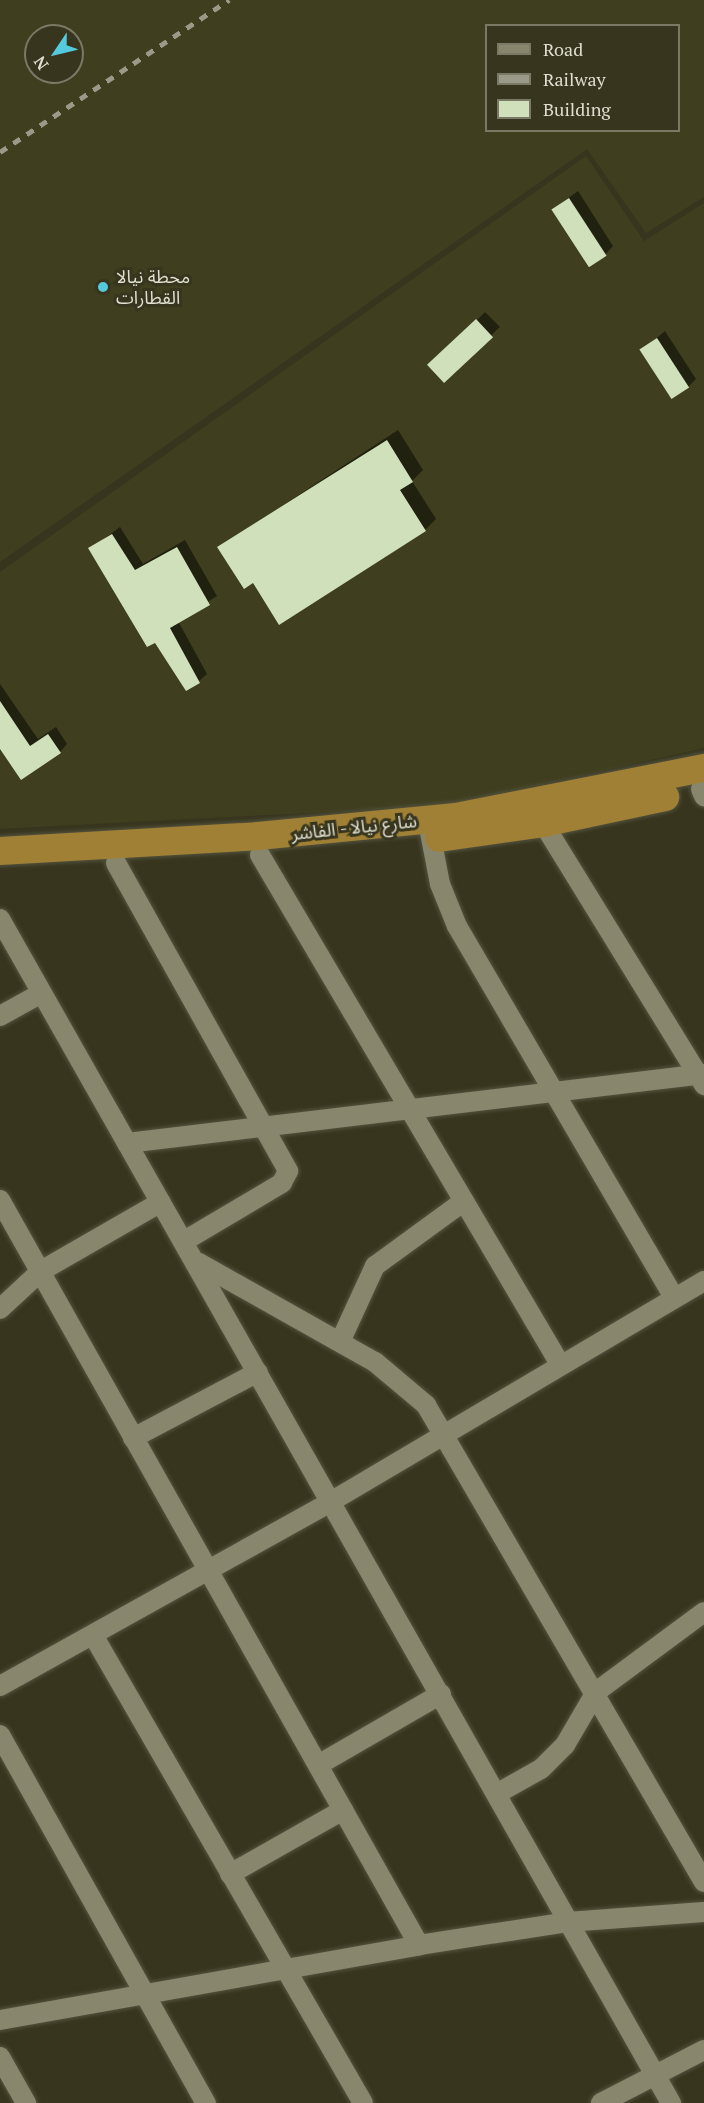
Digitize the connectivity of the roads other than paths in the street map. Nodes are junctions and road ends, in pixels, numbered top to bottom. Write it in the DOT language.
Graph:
graph roads {
  1 [pos="703,785"];
  2 [pos="543,823"];
  3 [pos="429,829"];
  4 [pos="0,851"];
  5 [pos="260,855"];
  6 [pos="116,863"];
  7 [pos="0,869"];
  8 [pos="0,919"];
  9 [pos="40,994"];
  10 [pos="0,1016"];
  11 [pos="702,1078"];
  12 [pos="553,1094"];
  13 [pos="411,1113"];
  14 [pos="267,1125"];
  15 [pos="128,1143"];
  16 [pos="0,1200"];
  17 [pos="464,1201"];
  18 [pos="162,1202"];
  19 [pos="186,1240"];
  20 [pos="199,1263"];
  21 [pos="41,1271"];
  22 [pos="704,1281"];
  23 [pos="674,1298"];
  24 [pos="0,1310"];
  25 [pos="340,1342"];
  26 [pos="560,1364"];
  27 [pos="258,1372"];
  28 [pos="442,1434"];
  29 [pos="134,1438"];
  30 [pos="332,1501"];
  31 [pos="208,1571"];
  32 [pos="701,1622"];
  33 [pos="93,1635"];
  34 [pos="0,1686"];
  35 [pos="596,1692"];
  36 [pos="441,1694"];
  37 [pos="0,1735"];
  38 [pos="318,1765"];
  39 [pos="498,1793"];
  40 [pos="343,1810"];
  41 [pos="230,1874"];
  42 [pos="704,1882"];
  43 [pos="704,1912"];
  44 [pos="567,1922"];
  45 [pos="419,1945"];
  46 [pos="286,1972"];
  47 [pos="144,1998"];
  48 [pos="0,2020"];
  49 [pos="704,2050"];
  50 [pos="0,2057"];
  51 [pos="656,2076"];
  52 [pos="26,2103"];
  53 [pos="206,2103"];
  54 [pos="363,2103"];
  55 [pos="601,2103"];
  56 [pos="671,2103"];
  1 -- 2 [label="highway, شارع نيالا - الفاشر"];
  1 -- 3 [label="highway, شارع نيالا - الفاشر"];
  2 -- 3 [label="highway, شارع نيالا - الفاشر"];
  2 -- 11 [label="street"];
  3 -- 4 [label="highway, شارع نيالا - الفاشر"];
  3 -- 5 [label="highway, شارع نيالا - الفاشر"];
  3 -- 12 [label="street"];
  5 -- 6 [label="highway, شارع نيالا - الفاشر"];
  5 -- 13 [label="street"];
  6 -- 7 [label="highway, شارع نيالا - الفاشر"];
  6 -- 14 [label="street"];
  8 -- 9 [label="street"];
  9 -- 10 [label="street"];
  9 -- 15 [label="street"];
  11 -- 12 [label="street"];
  12 -- 13 [label="street"];
  12 -- 23 [label="street"];
  13 -- 14 [label="street"];
  13 -- 17 [label="street"];
  14 -- 15 [label="street"];
  14 -- 19 [label="street"];
  15 -- 18 [label="street"];
  16 -- 21 [label="street"];
  17 -- 25 [label="street"];
  17 -- 26 [label="street"];
  18 -- 19 [label="street"];
  18 -- 21 [label="street"];
  19 -- 20 [label="street"];
  20 -- 25 [label="street"];
  20 -- 27 [label="street"];
  21 -- 24 [label="street"];
  21 -- 29 [label="street"];
  22 -- 23 [label="street"];
  23 -- 26 [label="street"];
  25 -- 28 [label="street"];
  26 -- 28 [label="street"];
  27 -- 29 [label="street"];
  27 -- 30 [label="street"];
  28 -- 30 [label="street"];
  28 -- 35 [label="street"];
  29 -- 31 [label="street"];
  30 -- 31 [label="street"];
  30 -- 36 [label="street"];
  31 -- 33 [label="street"];
  31 -- 38 [label="street"];
  32 -- 35 [label="street"];
  33 -- 34 [label="street"];
  33 -- 41 [label="street"];
  35 -- 39 [label="street"];
  35 -- 42 [label="street"];
  36 -- 38 [label="street"];
  36 -- 39 [label="street"];
  37 -- 47 [label="street"];
  38 -- 40 [label="street"];
  39 -- 44 [label="street"];
  40 -- 41 [label="street"];
  40 -- 45 [label="street"];
  41 -- 46 [label="street"];
  43 -- 44 [label="street"];
  44 -- 45 [label="street"];
  44 -- 51 [label="street"];
  45 -- 46 [label="street"];
  46 -- 47 [label="street"];
  46 -- 54 [label="street"];
  47 -- 48 [label="street"];
  47 -- 53 [label="street"];
  49 -- 51 [label="street"];
  50 -- 52 [label="street"];
  51 -- 55 [label="street"];
  51 -- 56 [label="street"];
}
